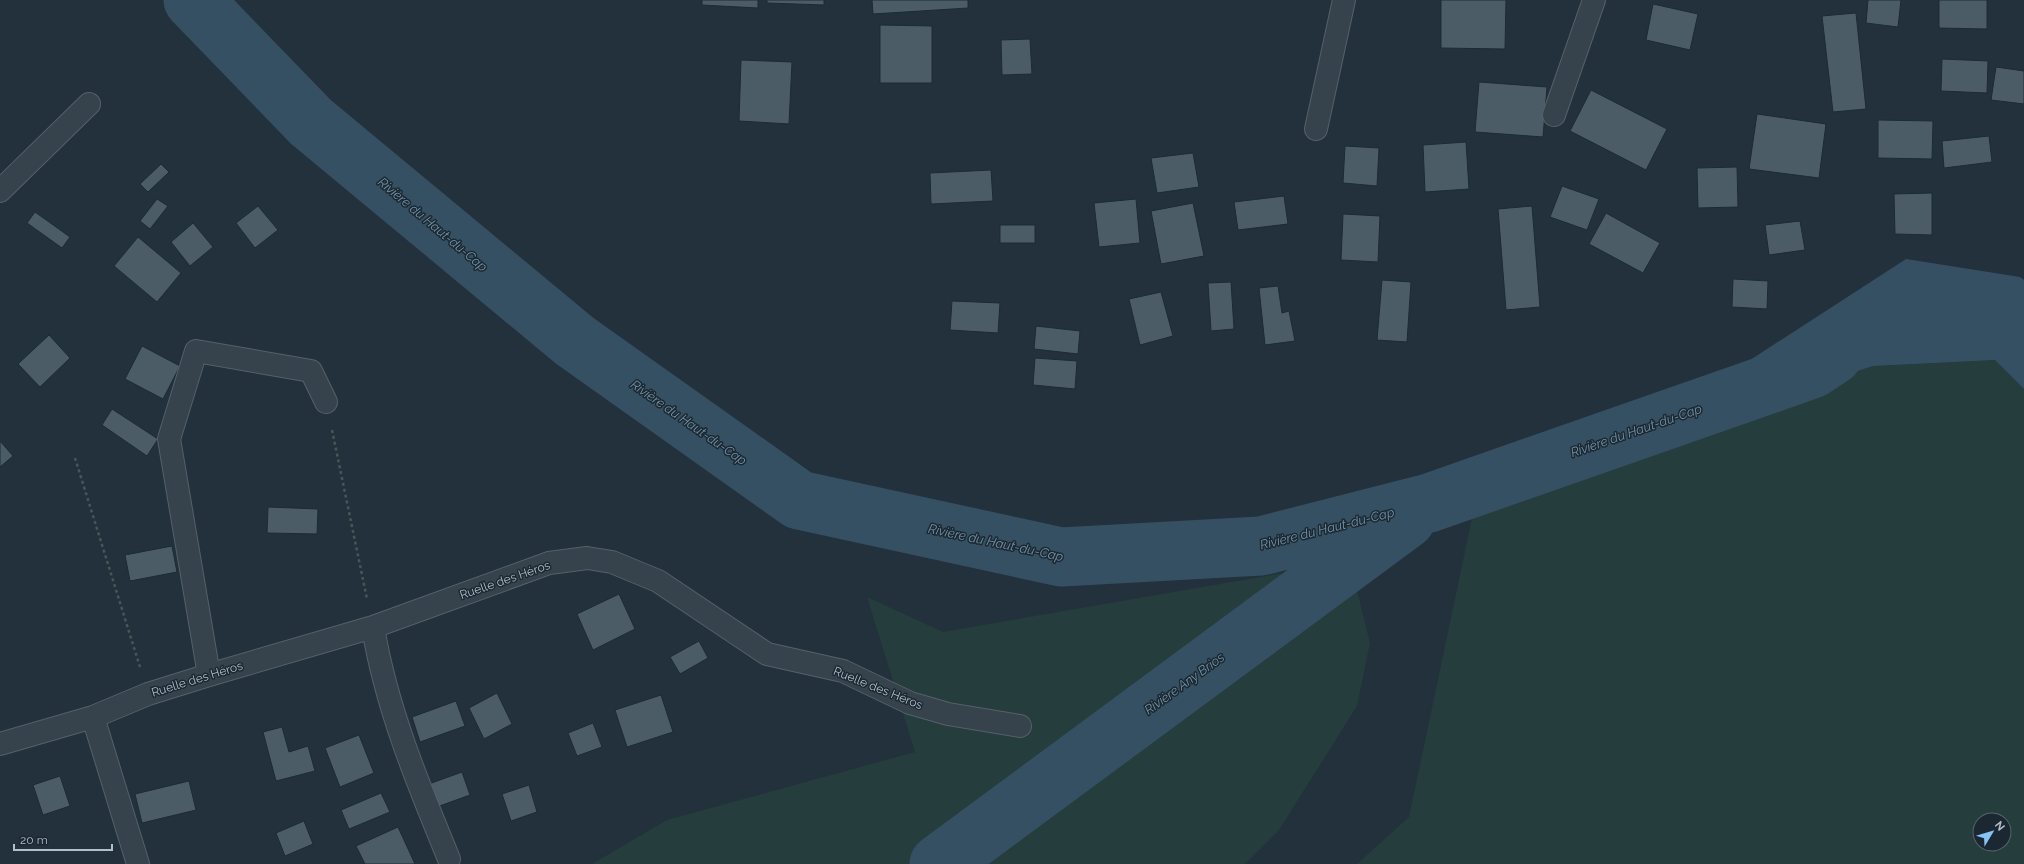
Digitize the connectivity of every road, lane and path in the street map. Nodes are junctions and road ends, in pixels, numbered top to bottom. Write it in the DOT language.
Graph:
graph roads {
  1 [pos="1344,0"];
  2 [pos="1594,0"];
  3 [pos="89,104"];
  4 [pos="1554,115"];
  5 [pos="1316,129"];
  6 [pos="0,191"];
  7 [pos="326,402"];
  8 [pos="75,458"];
  9 [pos="373,627"];
  10 [pos="209,675"];
  11 [pos="148,694"];
  12 [pos="93,717"];
  13 [pos="1020,726"];
  14 [pos="0,744"];
  15 [pos="449,859"];
  16 [pos="138,864"];
  1 -- 5 [label="street"];
  2 -- 4 [label="street"];
  3 -- 6 [label="street"];
  7 -- 9 [label="path"];
  7 -- 10 [label="street"];
  8 -- 11 [label="path"];
  9 -- 10 [label="street, Ruelle des Héros"];
  9 -- 13 [label="street, Ruelle des Héros"];
  9 -- 15 [label="street"];
  10 -- 11 [label="street, Ruelle des Héros"];
  11 -- 12 [label="street, Ruelle des Héros"];
  12 -- 14 [label="street, Ruelle des Héros"];
  12 -- 16 [label="street"];
}
